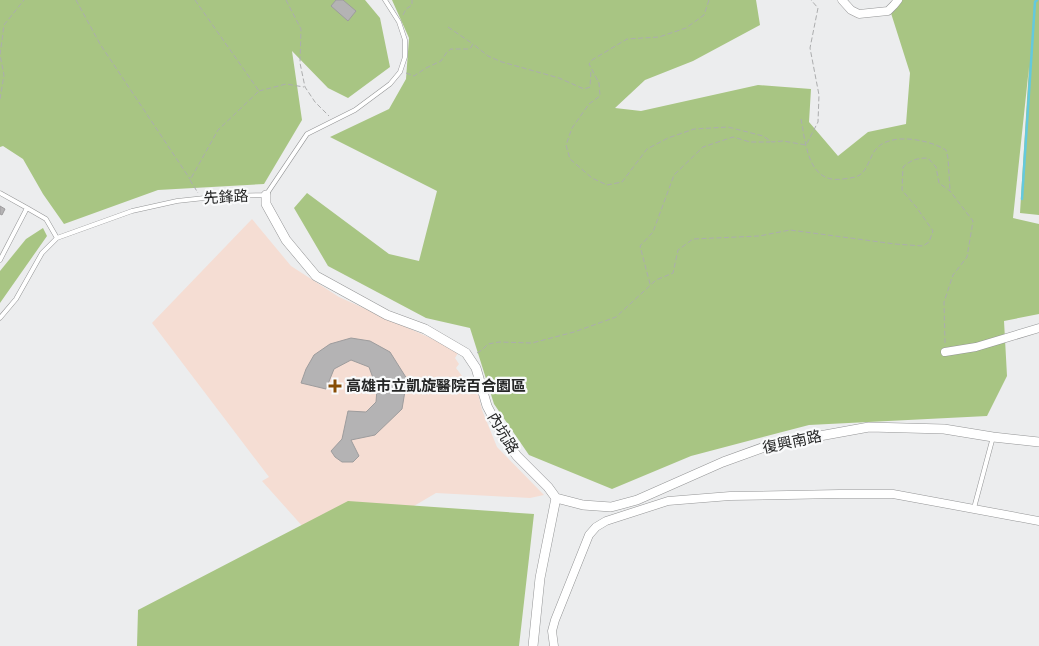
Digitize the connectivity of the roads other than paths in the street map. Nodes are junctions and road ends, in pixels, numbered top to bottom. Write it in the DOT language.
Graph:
graph roads {
  1 [pos="385,0"];
  2 [pos="842,0"];
  3 [pos="898,0"];
  4 [pos="0,193"];
  5 [pos="266,195"];
  6 [pos="28,208"];
  7 [pos="57,238"];
  8 [pos="0,260"];
  9 [pos="0,318"];
  10 [pos="1039,328"];
  11 [pos="945,352"];
  12 [pos="993,437"];
  13 [pos="1039,442"];
  14 [pos="556,498"];
  15 [pos="974,508"];
  16 [pos="1039,520"];
  17 [pos="533,646"];
  18 [pos="554,646"];
  1 -- 5 [label="lane, 先鋒路"];
  2 -- 3 [label="street"];
  4 -- 6 [label="lane"];
  5 -- 7 [label="lane, 先鋒路"];
  5 -- 14 [label="street, 內坑路"];
  6 -- 7 [label="lane"];
  6 -- 8 [label="lane"];
  7 -- 9 [label="lane, 先鋒路"];
  10 -- 11 [label="street"];
  12 -- 13 [label="street, 復興南路"];
  12 -- 14 [label="street, 復興南路"];
  12 -- 15 [label="lane"];
  14 -- 17 [label="street"];
  15 -- 16 [label="street"];
  15 -- 18 [label="street"];
}
